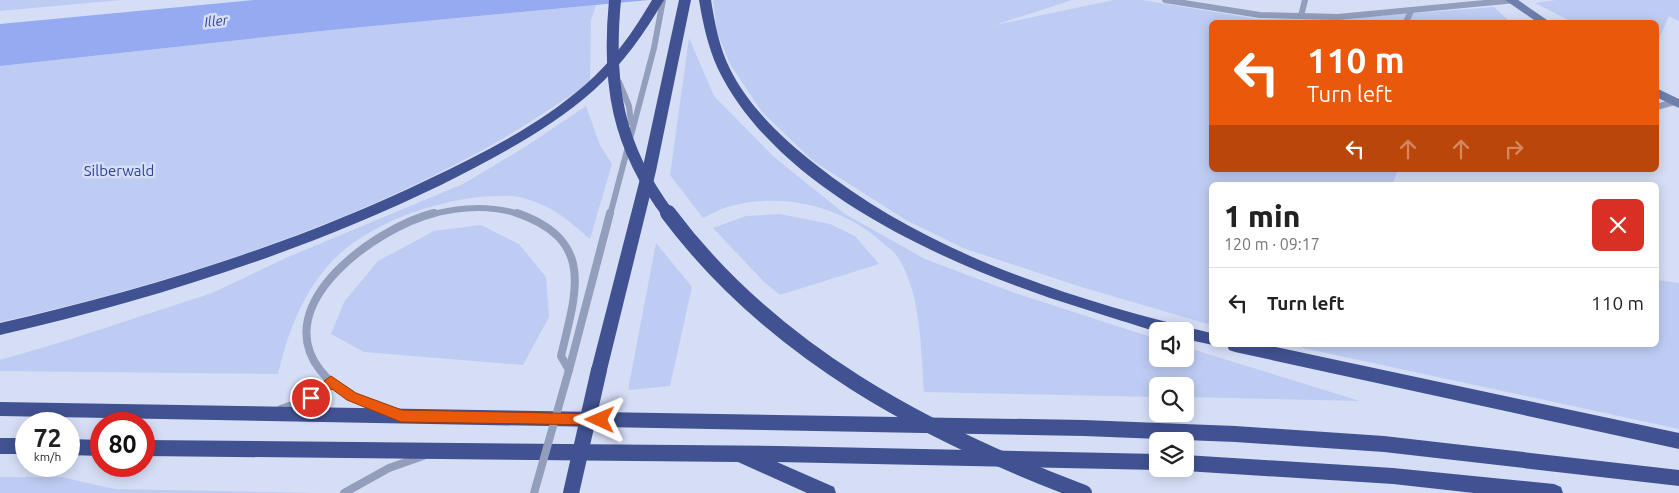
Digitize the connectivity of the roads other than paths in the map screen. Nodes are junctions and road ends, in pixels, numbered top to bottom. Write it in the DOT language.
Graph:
graph roads {
  1 [pos="615,0"];
  2 [pos="658,0"];
  3 [pos="663,0"];
  4 [pos="685,0"];
  5 [pos="705,0"];
  6 [pos="1165,0"];
  7 [pos="1305,0"];
  8 [pos="1513,0"];
  9 [pos="1411,11"];
  10 [pos="1301,16"];
  11 [pos="1407,20"];
  12 [pos="1541,20"];
  13 [pos="618,58"];
  14 [pos="1659,94"];
  15 [pos="1677,103"];
  16 [pos="1659,106"];
  17 [pos="631,134"];
  18 [pos="1149,323"];
  19 [pos="0,329"];
  20 [pos="1194,335"];
  21 [pos="1209,339"];
  22 [pos="1244,347"];
  23 [pos="569,370"];
  24 [pos="331,382"];
  25 [pos="0,409"];
  26 [pos="267,414"];
  27 [pos="401,416"];
  28 [pos="1679,440"];
  29 [pos="0,446"];
  30 [pos="15,446"];
  31 [pos="155,448"];
  32 [pos="433,453"];
  33 [pos="738,454"];
  34 [pos="1149,462"];
  35 [pos="1194,464"];
  36 [pos="1679,478"];
  37 [pos="344,493"];
  38 [pos="534,493"];
  39 [pos="571,493"];
  40 [pos="827,493"];
  41 [pos="1084,493"];
  42 [pos="1554,493"];
  1 -- 41 [label="highway, bridge"];
  2 -- 13 [label="highway"];
  3 -- 17 [label="lane"];
  4 -- 39 [label="highway, bridge"];
  5 -- 18 [label="highway"];
  6 -- 10 [label="lane"];
  7 -- 10 [label="lane"];
  8 -- 9 [label="lane"];
  8 -- 12 [label="main road"];
  9 -- 10 [label="lane"];
  9 -- 11 [label="lane"];
  13 -- 17 [label="lane"];
  13 -- 19 [label="highway"];
  14 -- 15 [label="main road"];
  15 -- 16 [label="lane"];
  17 -- 23 [label="lane"];
  20 -- 21 [label="highway"];
  22 -- 28 [label="highway"];
  23 -- 24 [label="lane"];
  23 -- 38 [label="lane, bridge"];
  24 -- 26 [label="lane"];
  24 -- 27 [label="lane"];
  25 -- 26 [label="highway"];
  26 -- 27 [label="highway"];
  27 -- 36 [label="highway"];
  29 -- 30 [label="highway"];
  31 -- 32 [label="highway"];
  32 -- 33 [label="highway"];
  32 -- 37 [label="lane"];
  33 -- 34 [label="highway"];
  33 -- 40 [label="highway"];
  35 -- 42 [label="highway"];
}
